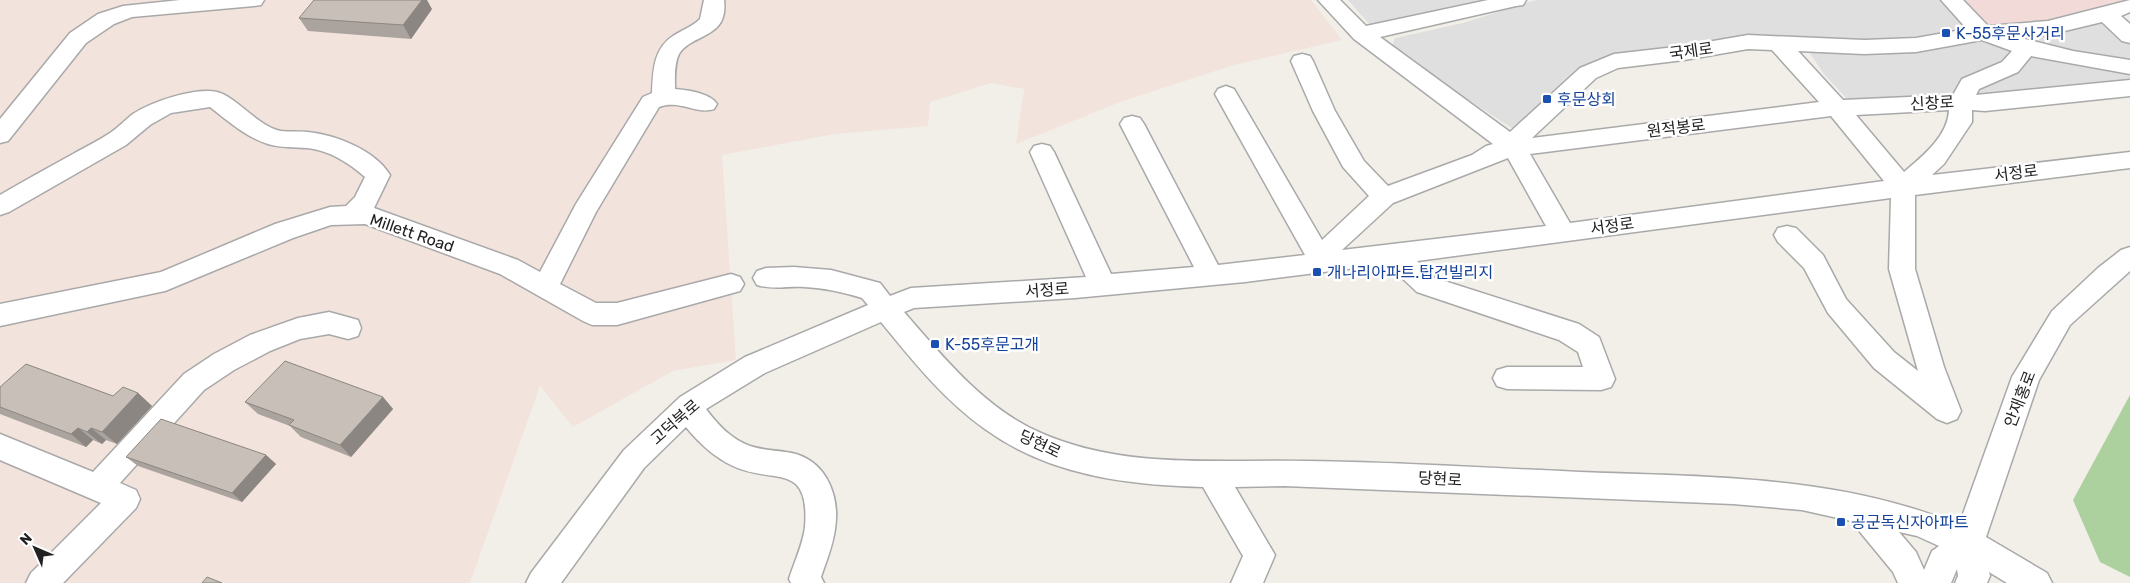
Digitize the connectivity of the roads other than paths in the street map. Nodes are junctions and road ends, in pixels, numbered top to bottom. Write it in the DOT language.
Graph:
graph roads {
  1 [pos="254,0"];
  2 [pos="1328,0"];
  3 [pos="1410,0"];
  4 [pos="1516,0"];
  5 [pos="1951,0"];
  6 [pos="714,2"];
  7 [pos="2130,5"];
  8 [pos="2106,14"];
  9 [pos="1416,20"];
  10 [pos="1983,33"];
  11 [pos="1362,34"];
  12 [pos="2130,36"];
  13 [pos="1779,44"];
  14 [pos="2026,48"];
  15 [pos="1302,60"];
  16 [pos="2130,67"];
  17 [pos="2130,88"];
  18 [pos="1226,94"];
  19 [pos="663,96"];
  20 [pos="1961,102"];
  21 [pos="706,104"];
  22 [pos="1837,108"];
  23 [pos="1132,124"];
  24 [pos="0,134"];
  25 [pos="1515,148"];
  26 [pos="1042,152"];
  27 [pos="2130,160"];
  28 [pos="1903,187"];
  29 [pos="1384,197"];
  30 [pos="0,206"];
  31 [pos="352,216"];
  32 [pos="1563,233"];
  33 [pos="1787,235"];
  34 [pos="1393,254"];
  35 [pos="2130,258"];
  36 [pos="1321,261"];
  37 [pos="1212,275"];
  38 [pos="766,278"];
  39 [pos="731,284"];
  40 [pos="1103,285"];
  41 [pos="546,288"];
  42 [pos="884,309"];
  43 [pos="0,315"];
  44 [pos="348,328"];
  45 [pos="1507,378"];
  46 [pos="688,407"];
  47 [pos="0,447"];
  48 [pos="1211,474"];
  49 [pos="98,487"];
  50 [pos="1860,510"];
  51 [pos="1968,544"];
  52 [pos="42,583"];
  53 [pos="542,583"];
  54 [pos="808,583"];
  55 [pos="1247,583"];
  56 [pos="1914,583"];
  57 [pos="1935,583"];
  58 [pos="1971,583"];
  59 [pos="2036,583"];
  1 -- 24 [label="street"];
  2 -- 11 [label="street"];
  3 -- 9 [label="street"];
  4 -- 9 [label="street"];
  5 -- 10 [label="street"];
  6 -- 19 [label="street"];
  7 -- 8 [label="street, 국제로"];
  8 -- 10 [label="street, 국제로"];
  8 -- 12 [label="street"];
  9 -- 11 [label="street"];
  10 -- 13 [label="street, 국제로"];
  10 -- 14 [label="street"];
  11 -- 25 [label="street"];
  13 -- 22 [label="street"];
  13 -- 25 [label="street, 국제로"];
  14 -- 16 [label="street"];
  14 -- 20 [label="street"];
  15 -- 29 [label="street"];
  17 -- 20 [label="street, 신창로"];
  18 -- 36 [label="street"];
  19 -- 21 [label="street"];
  19 -- 41 [label="street"];
  20 -- 22 [label="street, 신창로"];
  20 -- 28 [label="street"];
  22 -- 25 [label="street, 원적봉로"];
  22 -- 28 [label="street"];
  23 -- 37 [label="street"];
  25 -- 29 [label="street"];
  25 -- 32 [label="street"];
  26 -- 40 [label="street"];
  27 -- 28 [label="street, 서정로"];
  28 -- 32 [label="street, 서정로"];
  28 -- 33 [label="street"];
  29 -- 36 [label="street"];
  30 -- 31 [label="street"];
  31 -- 41 [label="street, Millett Road"];
  31 -- 43 [label="street, Millett Road"];
  32 -- 34 [label="street, 서정로"];
  34 -- 36 [label="street, 서정로"];
  34 -- 45 [label="street"];
  35 -- 51 [label="street, 안재홍로"];
  36 -- 37 [label="street, 서정로"];
  37 -- 40 [label="street, 서정로"];
  38 -- 42 [label="street"];
  39 -- 41 [label="street, Millett Road"];
  40 -- 42 [label="street, 서정로"];
  42 -- 46 [label="street, 고덕북로"];
  42 -- 48 [label="street, 당현로"];
  44 -- 49 [label="street"];
  46 -- 53 [label="street, 고덕북로"];
  46 -- 54 [label="street"];
  47 -- 49 [label="street"];
  48 -- 50 [label="street, 당현로"];
  48 -- 55 [label="street"];
  49 -- 52 [label="street"];
  50 -- 51 [label="street, 당현로"];
  50 -- 56 [label="street"];
  51 -- 57 [label="street"];
  51 -- 58 [label="street, 안재홍로"];
  51 -- 59 [label="street, 당현로"];
}
